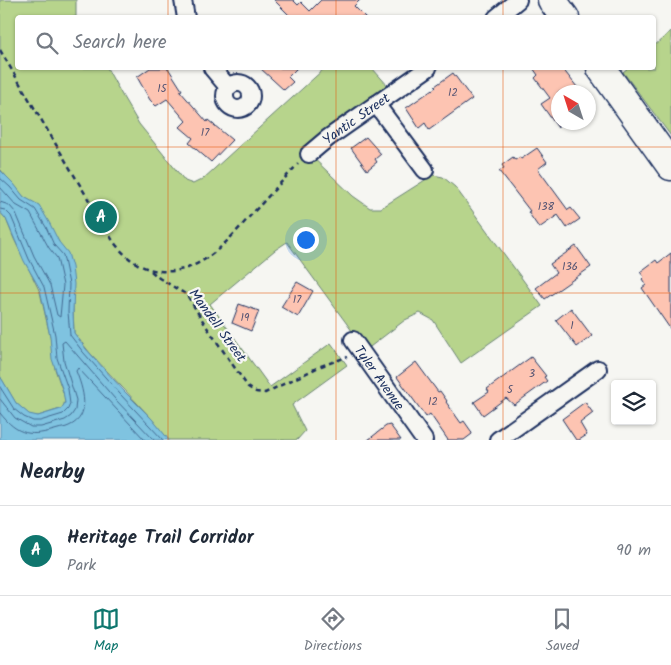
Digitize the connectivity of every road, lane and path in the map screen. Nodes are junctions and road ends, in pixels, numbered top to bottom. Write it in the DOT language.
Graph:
graph roads {
  1 [pos="183,0"];
  2 [pos="518,0"];
  3 [pos="552,0"];
  4 [pos="186,15"];
  5 [pos="500,15"];
  6 [pos="563,15"];
  7 [pos="0,50"];
  8 [pos="214,70"];
  9 [pos="425,70"];
  10 [pos="602,70"];
  11 [pos="228,87"];
  12 [pos="376,104"];
  13 [pos="309,154"];
  14 [pos="671,166"];
  15 [pos="425,170"];
  16 [pos="150,269"];
  17 [pos="357,346"];
  18 [pos="598,369"];
  19 [pos="424,440"];
  20 [pos="498,440"];
  1 -- 4 [label="street"];
  2 -- 5 [label="street"];
  3 -- 6 [label="highway"];
  7 -- 16 [label="path"];
  8 -- 11 [label="street"];
  9 -- 12 [label="street, Yantic Street"];
  10 -- 14 [label="highway"];
  12 -- 13 [label="street, Yantic Street"];
  12 -- 15 [label="street"];
  13 -- 16 [label="path"];
  16 -- 17 [label="path, Mandell Street"];
  17 -- 19 [label="street, Tyler Avenue"];
  18 -- 20 [label="street"];
}
